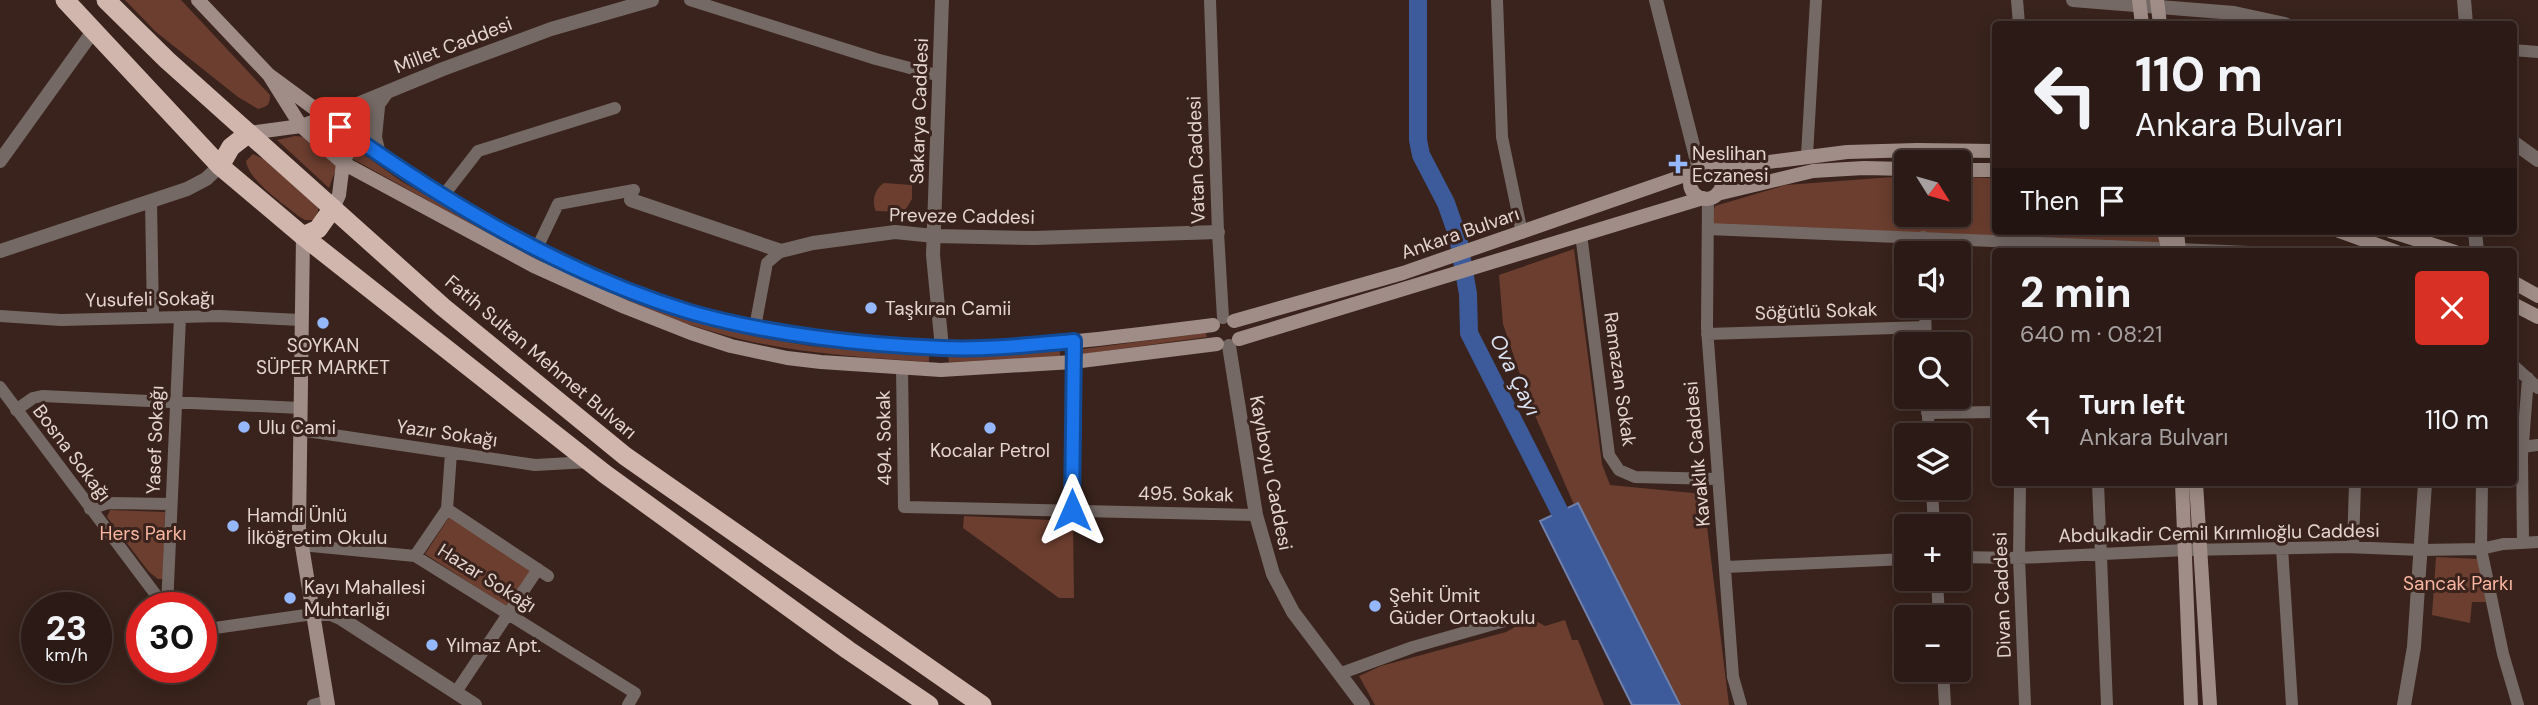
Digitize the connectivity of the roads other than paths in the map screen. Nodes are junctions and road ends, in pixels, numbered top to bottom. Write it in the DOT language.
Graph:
graph roads {
  1 [pos="65,0"];
  2 [pos="106,0"];
  3 [pos="198,0"];
  4 [pos="652,0"];
  5 [pos="690,0"];
  6 [pos="942,0"];
  7 [pos="1210,0"];
  8 [pos="1497,0"];
  9 [pos="1656,0"];
  10 [pos="1816,0"];
  11 [pos="2017,0"];
  12 [pos="2073,0"];
  13 [pos="2464,0"];
  14 [pos="2140,3"];
  15 [pos="2158,4"];
  16 [pos="2019,21"];
  17 [pos="2142,21"];
  18 [pos="2271,21"];
  19 [pos="2466,21"];
  20 [pos="94,30"];
  21 [pos="2517,50"];
  22 [pos="2538,52"];
  23 [pos="270,75"];
  24 [pos="940,76"];
  25 [pos="388,91"];
  26 [pos="378,105"];
  27 [pos="615,108"];
  28 [pos="326,117"];
  29 [pos="301,125"];
  30 [pos="249,133"];
  31 [pos="355,137"];
  32 [pos="2517,145"];
  33 [pos="1992,151"];
  34 [pos="379,154"];
  35 [pos="1807,155"];
  36 [pos="2538,160"];
  37 [pos="0,161"];
  38 [pos="343,163"];
  39 [pos="220,166"];
  40 [pos="1894,169"];
  41 [pos="1702,170"];
  42 [pos="1971,170"];
  43 [pos="1992,170"];
  44 [pos="633,195"];
  45 [pos="443,196"];
  46 [pos="1709,197"];
  47 [pos="151,201"];
  48 [pos="333,208"];
  49 [pos="1708,229"];
  50 [pos="1218,232"];
  51 [pos="1522,233"];
  52 [pos="1581,234"];
  53 [pos="2349,235"];
  54 [pos="2402,235"];
  55 [pos="303,236"];
  56 [pos="934,236"];
  57 [pos="1923,237"];
  58 [pos="1923,241"];
  59 [pos="2045,247"];
  60 [pos="537,248"];
  61 [pos="2088,248"];
  62 [pos="2380,248"];
  63 [pos="2443,248"];
  64 [pos="0,251"];
  65 [pos="781,251"];
  66 [pos="2517,284"];
  67 [pos="2538,296"];
  68 [pos="2517,306"];
  69 [pos="0,316"];
  70 [pos="153,317"];
  71 [pos="180,317"];
  72 [pos="2538,317"];
  73 [pos="1925,318"];
  74 [pos="301,320"];
  75 [pos="1223,321"];
  76 [pos="755,327"];
  77 [pos="1925,327"];
  78 [pos="1925,332"];
  79 [pos="1707,334"];
  80 [pos="1074,341"];
  81 [pos="1228,343"];
  82 [pos="942,348"];
  83 [pos="1073,362"];
  84 [pos="902,368"];
  85 [pos="2517,369"];
  86 [pos="941,370"];
  87 [pos="2533,383"];
  88 [pos="0,387"];
  89 [pos="176,403"];
  90 [pos="300,408"];
  91 [pos="1927,409"];
  92 [pos="16,410"];
  93 [pos="1992,412"];
  94 [pos="1927,413"];
  95 [pos="1928,423"];
  96 [pos="300,430"];
  97 [pos="2538,446"];
  98 [pos="2518,448"];
  99 [pos="451,453"];
  100 [pos="589,461"];
  101 [pos="1718,479"];
  102 [pos="2020,486"];
  103 [pos="2098,486"];
  104 [pos="2182,486"];
  105 [pos="2196,486"];
  106 [pos="2355,486"];
  107 [pos="2425,486"];
  108 [pos="2482,486"];
  109 [pos="171,504"];
  110 [pos="904,507"];
  111 [pos="90,509"];
  112 [pos="447,509"];
  113 [pos="1072,510"];
  114 [pos="1256,515"];
  115 [pos="2538,542"];
  116 [pos="2523,543"];
  117 [pos="301,545"];
  118 [pos="2353,547"];
  119 [pos="2282,548"];
  120 [pos="2481,549"];
  121 [pos="2186,550"];
  122 [pos="2201,550"];
  123 [pos="2420,550"];
  124 [pos="2101,554"];
  125 [pos="415,556"];
  126 [pos="1971,557"];
  127 [pos="2020,558"];
  128 [pos="1894,560"];
  129 [pos="1726,567"];
  130 [pos="154,592"];
  131 [pos="167,592"];
  132 [pos="508,613"];
  133 [pos="313,614"];
  134 [pos="1522,616"];
  135 [pos="217,628"];
  136 [pos="1339,674"];
  137 [pos="1944,682"];
  138 [pos="456,692"];
  139 [pos="323,704"];
  140 [pos="475,705"];
  141 [pos="628,705"];
  142 [pos="929,705"];
  143 [pos="982,705"];
  144 [pos="1363,705"];
  145 [pos="1741,705"];
  146 [pos="1945,705"];
  147 [pos="2025,705"];
  148 [pos="2107,705"];
  149 [pos="2191,705"];
  150 [pos="2210,705"];
  151 [pos="2292,705"];
  152 [pos="2404,705"];
  153 [pos="2518,705"];
  1 -- 20 [label="highway"];
  2 -- 30 [label="highway, Fatih Sultan Mehmet Bulvarı"];
  3 -- 23 [label="main road, Ankara Bulvarı"];
  4 -- 25 [label="street, Millet Caddesi"];
  5 -- 24 [label="street"];
  6 -- 24 [label="street, Sakarya Caddesi"];
  7 -- 50 [label="street, Vatan Caddesi"];
  8 -- 51 [label="street"];
  9 -- 41 [label="street"];
  10 -- 35 [label="street"];
  11 -- 16 [label="street"];
  12 -- 14 [label="street"];
  13 -- 19 [label="street"];
  14 -- 15 [label="street"];
  14 -- 17 [label="main road"];
  15 -- 18 [label="street"];
  20 -- 37 [label="street"];
  20 -- 39 [label="highway"];
  21 -- 22 [label="street"];
  23 -- 28 [label="main road, Ankara Bulvarı"];
  23 -- 29 [label="main road, Ankara Bulvarı"];
  24 -- 56 [label="street, Sakarya Caddesi"];
  25 -- 26 [label="street, Millet Caddesi"];
  25 -- 28 [label="street, Millet Caddesi"];
  26 -- 31 [label="street, Millet Caddesi"];
  26 -- 34 [label="street"];
  27 -- 45 [label="street"];
  28 -- 29 [label="main road"];
  28 -- 31 [label="main road, Ankara Bulvarı"];
  29 -- 30 [label="main road"];
  29 -- 38 [label="main road, Ankara Bulvarı"];
  30 -- 39 [label="highway"];
  30 -- 48 [label="highway, Fatih Sultan Mehmet Bulvarı"];
  31 -- 34 [label="main road, Ankara Bulvarı"];
  31 -- 38 [label="main road"];
  32 -- 36 [label="street"];
  33 -- 35 [label="main road, Ankara Bulvarı"];
  34 -- 45 [label="main road, Ankara Bulvarı"];
  35 -- 41 [label="main road, Ankara Bulvarı"];
  38 -- 48 [label="main road"];
  38 -- 84 [label="main road, Ankara Bulvarı"];
  39 -- 47 [label="street"];
  39 -- 55 [label="highway"];
  40 -- 46 [label="main road, Ankara Bulvarı"];
  41 -- 46 [label="main road"];
  41 -- 46 [label="main road"];
  41 -- 51 [label="main road, Ankara Bulvarı"];
  42 -- 43 [label="main road"];
  44 -- 60 [label="street"];
  44 -- 65 [label="street"];
  45 -- 60 [label="main road, Ankara Bulvarı"];
  46 -- 49 [label="street, Kavaklık Caddesi"];
  46 -- 52 [label="main road, Ankara Bulvarı"];
  47 -- 64 [label="street"];
  47 -- 70 [label="street"];
  48 -- 55 [label="highway"];
  48 -- 143 [label="highway, Fatih Sultan Mehmet Bulvarı"];
  49 -- 57 [label="street"];
  49 -- 79 [label="street, Kavaklık Caddesi"];
  50 -- 56 [label="street, Preveze Caddesi"];
  50 -- 75 [label="street, Vatan Caddesi"];
  51 -- 75 [label="main road, Ankara Bulvarı"];
  52 -- 81 [label="main road, Ankara Bulvarı"];
  52 -- 101 [label="street, Ramazan Sokak"];
  53 -- 62 [label="main road"];
  54 -- 63 [label="main road"];
  55 -- 74 [label="main road"];
  55 -- 100 [label="highway"];
  56 -- 65 [label="street, Preveze Caddesi"];
  56 -- 82 [label="street, Sakarya Caddesi"];
  57 -- 58 [label="street"];
  57 -- 59 [label="street"];
  59 -- 61 [label="street"];
  60 -- 76 [label="main road, Ankara Bulvarı"];
  65 -- 76 [label="street"];
  66 -- 67 [label="main road"];
  68 -- 72 [label="main road"];
  69 -- 70 [label="street, Yusufeli Sokağı"];
  70 -- 71 [label="street, Yusufeli Sokağı"];
  71 -- 74 [label="street, Yusufeli Sokağı"];
  71 -- 89 [label="street, Yasef Sokağı"];
  73 -- 77 [label="street"];
  74 -- 90 [label="main road"];
  75 -- 80 [label="main road, Ankara Bulvarı"];
  75 -- 81 [label="main road"];
  75 -- 81 [label="main road"];
  76 -- 82 [label="main road, Ankara Bulvarı"];
  77 -- 78 [label="street"];
  77 -- 79 [label="street, Söğütlü Sokak"];
  79 -- 101 [label="street, Kavaklık Caddesi"];
  80 -- 82 [label="main road, Ankara Bulvarı"];
  80 -- 83 [label="main road"];
  81 -- 83 [label="main road, Ankara Bulvarı"];
  81 -- 114 [label="street, Kayıboyu Caddesi"];
  82 -- 86 [label="main road"];
  83 -- 86 [label="main road, Ankara Bulvarı"];
  83 -- 113 [label="street"];
  84 -- 86 [label="main road, Ankara Bulvarı"];
  84 -- 110 [label="street, 494. Sokak"];
  85 -- 87 [label="street"];
  87 -- 98 [label="street"];
  88 -- 92 [label="street, Bosna Sokağı"];
  89 -- 90 [label="street"];
  89 -- 92 [label="street"];
  89 -- 109 [label="street, Yasef Sokağı"];
  90 -- 96 [label="main road"];
  91 -- 94 [label="street"];
  92 -- 111 [label="street, Bosna Sokağı"];
  93 -- 94 [label="street"];
  94 -- 95 [label="street"];
  96 -- 99 [label="street, Yazır Sokağı"];
  96 -- 117 [label="main road"];
  97 -- 98 [label="street"];
  98 -- 116 [label="street"];
  99 -- 100 [label="street, Yazır Sokağı"];
  99 -- 112 [label="street"];
  100 -- 142 [label="highway"];
  101 -- 129 [label="street, Kavaklık Caddesi"];
  102 -- 127 [label="street, Divan Caddesi"];
  103 -- 124 [label="street"];
  104 -- 121 [label="main road"];
  105 -- 122 [label="main road"];
  106 -- 118 [label="street"];
  107 -- 123 [label="street"];
  108 -- 120 [label="street"];
  109 -- 111 [label="street"];
  109 -- 131 [label="street, Yasef Sokağı"];
  110 -- 113 [label="street, 495. Sokak"];
  111 -- 130 [label="street, Bosna Sokağı"];
  112 -- 125 [label="street"];
  112 -- 132 [label="street"];
  113 -- 114 [label="street, 495. Sokak"];
  114 -- 136 [label="street, Kayıboyu Caddesi"];
  115 -- 116 [label="street, Abdulkadir Cemil Kırımlıoğlu Caddesi"];
  116 -- 120 [label="street, Abdulkadir Cemil Kırımlıoğlu Caddesi"];
  117 -- 125 [label="street, Hazar Sokağı"];
  117 -- 133 [label="main road"];
  118 -- 119 [label="street, Abdulkadir Cemil Kırımlıoğlu Caddesi"];
  118 -- 123 [label="street, Abdulkadir Cemil Kırımlıoğlu Caddesi"];
  119 -- 122 [label="street, Abdulkadir Cemil Kırımlıoğlu Caddesi"];
  119 -- 151 [label="street"];
  120 -- 123 [label="street, Abdulkadir Cemil Kırımlıoğlu Caddesi"];
  120 -- 153 [label="street"];
  121 -- 122 [label="street, Abdulkadir Cemil Kırımlıoğlu Caddesi"];
  121 -- 124 [label="street, Abdulkadir Cemil Kırımlıoğlu Caddesi"];
  121 -- 149 [label="main road"];
  122 -- 150 [label="main road"];
  123 -- 152 [label="street"];
  124 -- 127 [label="street, Abdulkadir Cemil Kırımlıoğlu Caddesi"];
  124 -- 148 [label="street"];
  125 -- 132 [label="street, Hazar Sokağı"];
  126 -- 127 [label="street, Abdulkadir Cemil Kırımlıoğlu Caddesi"];
  127 -- 147 [label="street, Divan Caddesi"];
  128 -- 129 [label="street"];
  129 -- 145 [label="street, Kavaklık Caddesi"];
  132 -- 138 [label="street"];
  132 -- 141 [label="street, Hazar Sokağı"];
  133 -- 135 [label="street"];
  133 -- 138 [label="street"];
  133 -- 139 [label="main road"];
  134 -- 136 [label="street"];
  136 -- 144 [label="street, Kayıboyu Caddesi"];
  137 -- 146 [label="street"];
  138 -- 140 [label="street"];
}
